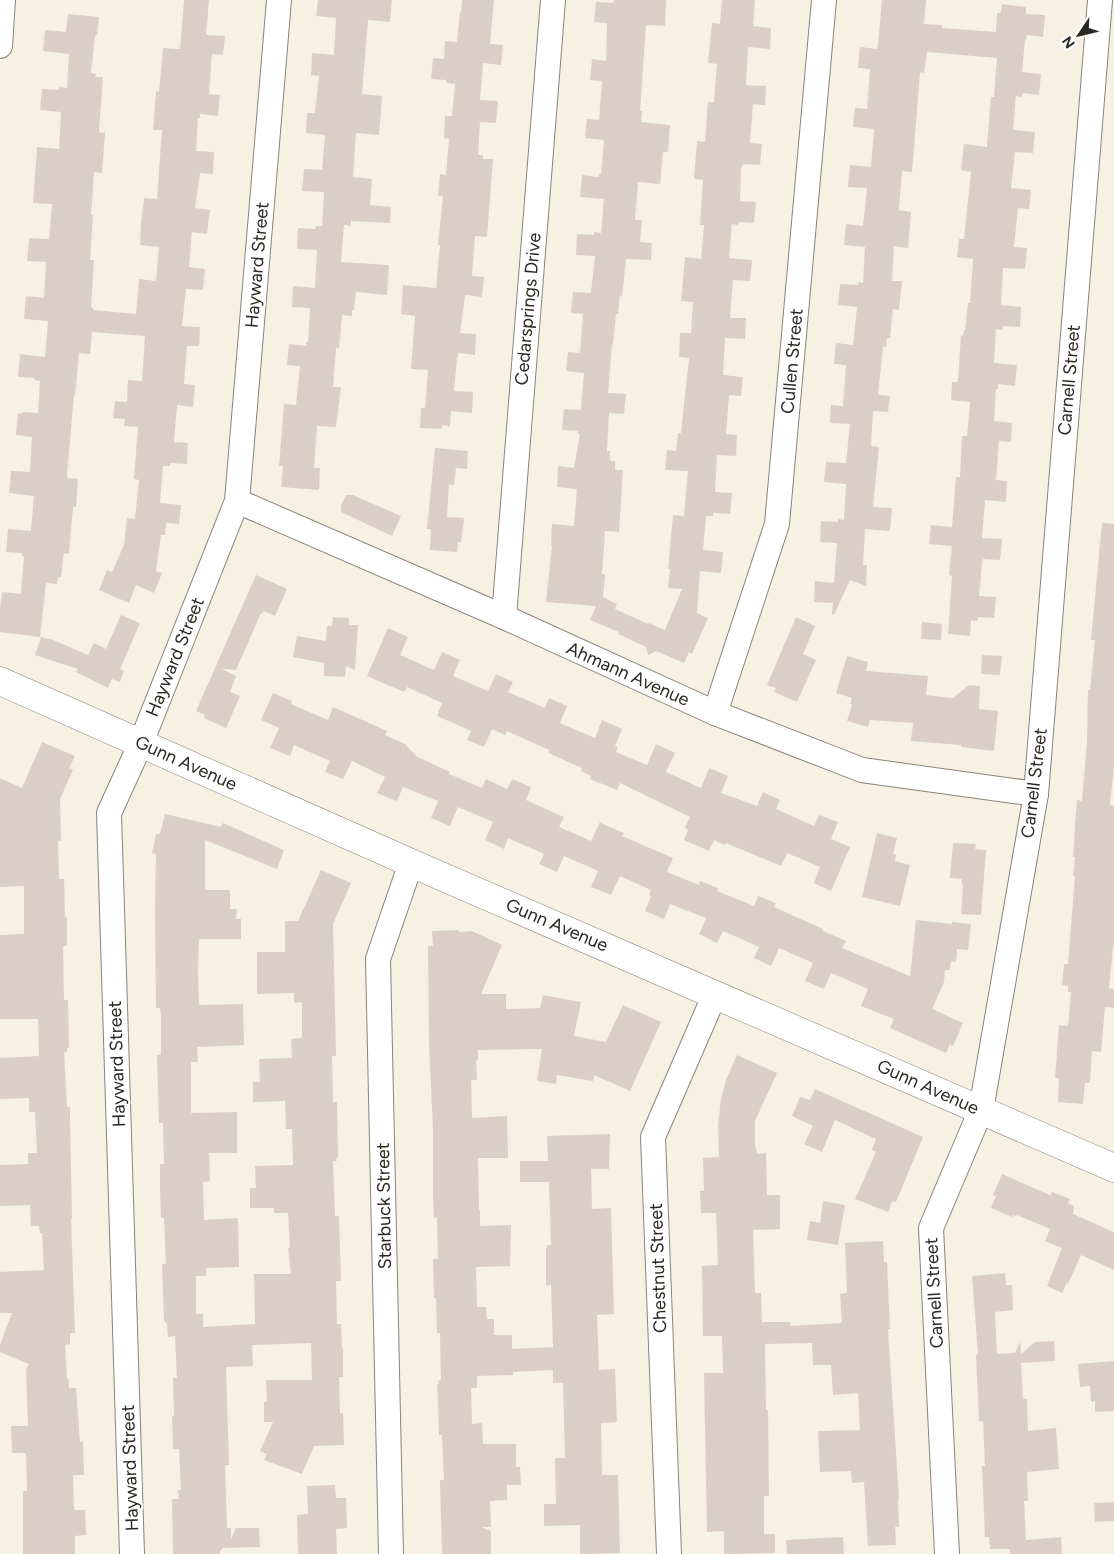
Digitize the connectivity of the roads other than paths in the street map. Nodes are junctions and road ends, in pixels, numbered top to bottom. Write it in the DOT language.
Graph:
graph roads {
  1 [pos="4,0"];
  2 [pos="279,0"];
  3 [pos="552,0"];
  4 [pos="824,0"];
  5 [pos="1100,0"];
  6 [pos="0,46"];
  7 [pos="237,500"];
  8 [pos="504,617"];
  9 [pos="0,681"];
  10 [pos="715,713"];
  11 [pos="141,743"];
  12 [pos="1036,794"];
  13 [pos="411,863"];
  14 [pos="715,994"];
  15 [pos="981,1110"];
  16 [pos="1114,1168"];
  17 [pos="132,1554"];
  18 [pos="391,1554"];
  19 [pos="669,1554"];
  20 [pos="947,1554"];
  1 -- 6 [label="street"];
  2 -- 7 [label="street, Hayward Street"];
  3 -- 8 [label="street, Cedarsprings Drive"];
  4 -- 10 [label="street, Cullen Street"];
  5 -- 12 [label="street, Carnell Street"];
  7 -- 8 [label="street, Ahmann Avenue"];
  7 -- 11 [label="street, Hayward Street"];
  8 -- 10 [label="street, Ahmann Avenue"];
  9 -- 11 [label="street, Gunn Avenue"];
  10 -- 12 [label="street, Ahmann Avenue"];
  11 -- 13 [label="street, Gunn Avenue"];
  11 -- 17 [label="street, Hayward Street"];
  12 -- 15 [label="street, Carnell Street"];
  13 -- 14 [label="street, Gunn Avenue"];
  13 -- 18 [label="street, Starbuck Street"];
  14 -- 15 [label="street, Gunn Avenue"];
  14 -- 19 [label="street, Chestnut Street"];
  15 -- 16 [label="street, Gunn Avenue"];
  15 -- 20 [label="street, Carnell Street"];
}
